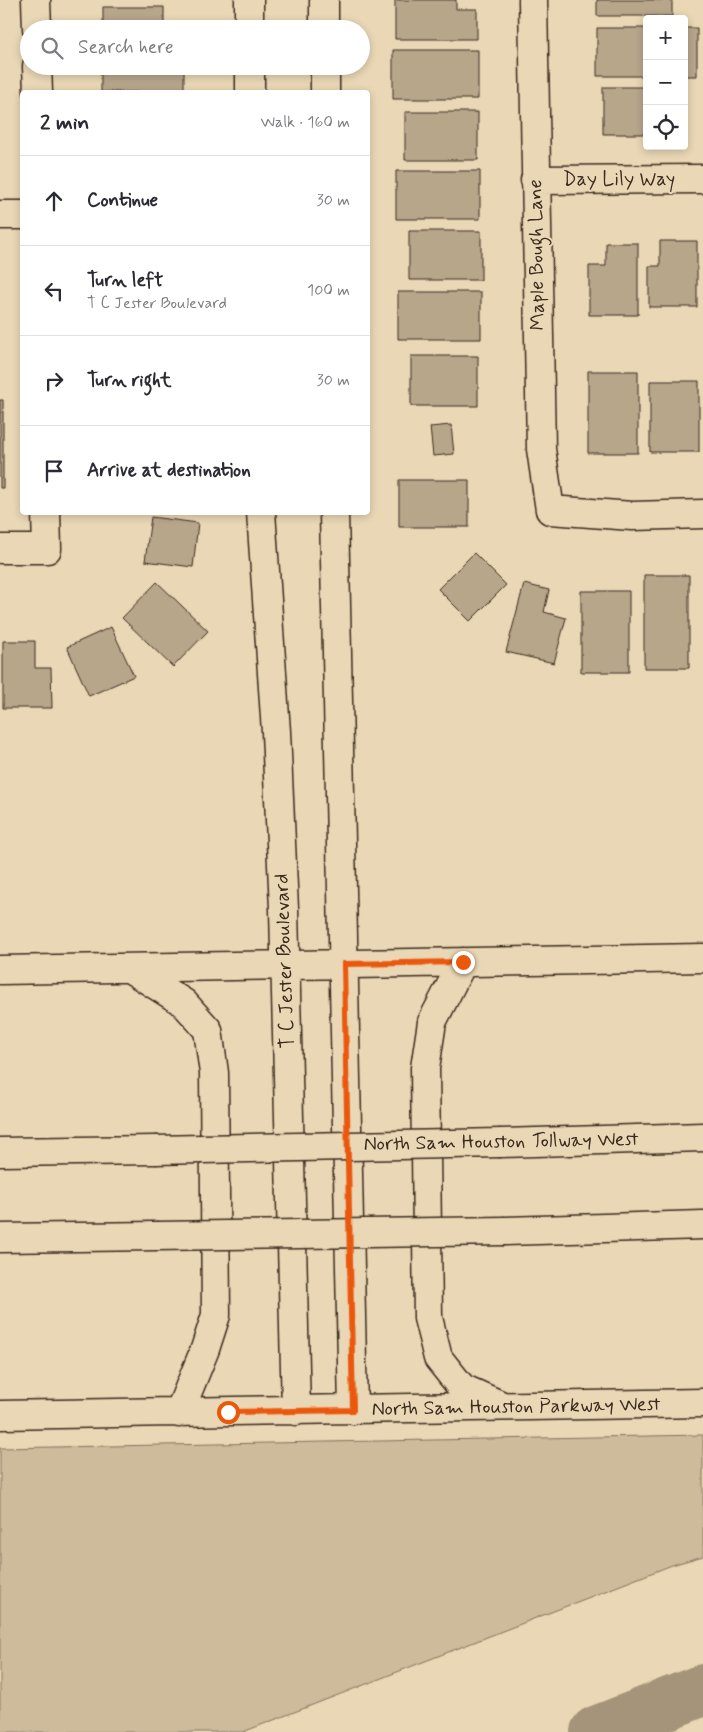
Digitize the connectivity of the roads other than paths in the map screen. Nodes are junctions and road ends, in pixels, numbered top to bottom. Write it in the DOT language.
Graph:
graph roads {
  1 [pos="36,0"];
  2 [pos="249,0"];
  3 [pos="324,0"];
  4 [pos="533,0"];
  5 [pos="36,20"];
  6 [pos="249,20"];
  7 [pos="324,20"];
  8 [pos="37,75"];
  9 [pos="250,75"];
  10 [pos="325,75"];
  11 [pos="38,90"];
  12 [pos="250,90"];
  13 [pos="325,90"];
  14 [pos="703,179"];
  15 [pos="535,180"];
  16 [pos="0,215"];
  17 [pos="20,215"];
  18 [pos="703,514"];
  19 [pos="46,515"];
  20 [pos="261,515"];
  21 [pos="334,515"];
  22 [pos="0,550"];
  23 [pos="703,958"];
  24 [pos="463,962"];
  25 [pos="344,964"];
  26 [pos="286,965"];
  27 [pos="130,968"];
  28 [pos="0,970"];
  29 [pos="703,1137"];
  30 [pos="0,1152"];
  31 [pos="703,1225"];
  32 [pos="0,1238"];
  33 [pos="703,1403"];
  34 [pos="504,1407"];
  35 [pos="353,1410"];
  36 [pos="296,1411"];
  37 [pos="179,1413"];
  38 [pos="0,1415"];
  1 -- 5 [label="main road"];
  2 -- 6 [label="main road"];
  3 -- 7 [label="main road"];
  4 -- 15 [label="main road, Maple Bough Lane"];
  8 -- 11 [label="main road"];
  9 -- 12 [label="main road"];
  10 -- 13 [label="main road"];
  14 -- 15 [label="main road, Day Lily Way"];
  15 -- 18 [label="main road, Maple Bough Lane"];
  16 -- 17 [label="main road"];
  19 -- 22 [label="main road"];
  20 -- 26 [label="main road, T C Jester Boulevard"];
  21 -- 25 [label="main road"];
  23 -- 24 [label="main road"];
  24 -- 25 [label="main road"];
  24 -- 34 [label="main road"];
  25 -- 26 [label="main road"];
  25 -- 35 [label="main road"];
  26 -- 27 [label="main road"];
  26 -- 36 [label="main road, T C Jester Boulevard"];
  27 -- 28 [label="main road"];
  27 -- 37 [label="main road"];
  29 -- 30 [label="main road, North Sam Houston Tollway West, bridge"];
  31 -- 32 [label="main road, bridge"];
  33 -- 34 [label="main road, North Sam Houston Parkway West"];
  34 -- 35 [label="main road, North Sam Houston Parkway West"];
  35 -- 36 [label="main road, North Sam Houston Parkway West"];
  36 -- 37 [label="main road, North Sam Houston Parkway West"];
  37 -- 38 [label="main road, North Sam Houston Parkway West"];
}
